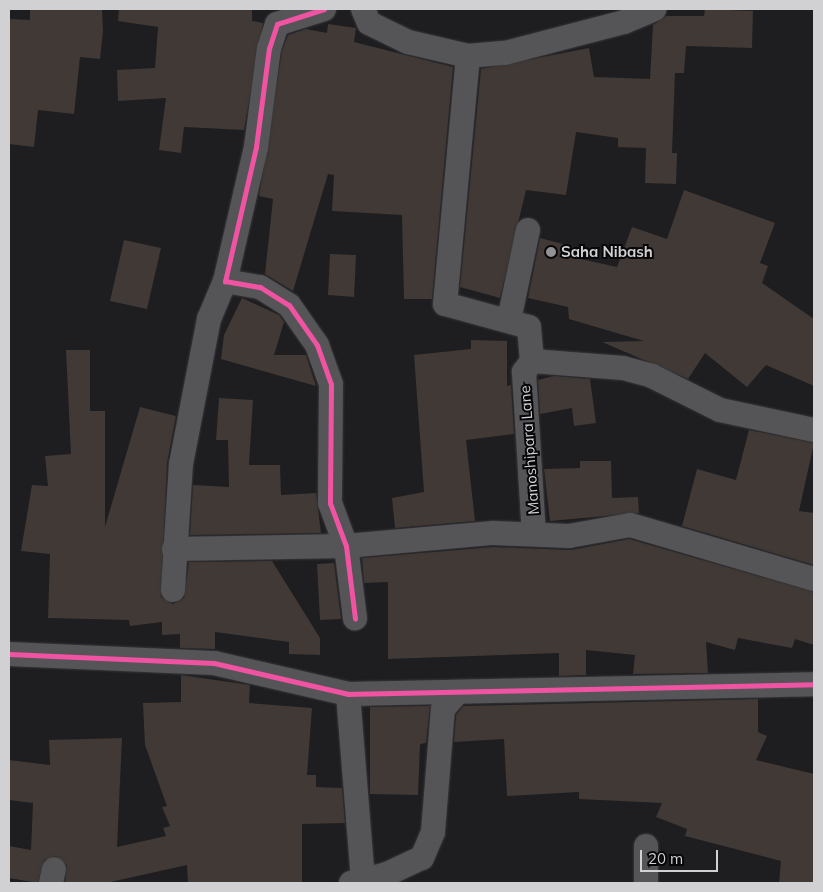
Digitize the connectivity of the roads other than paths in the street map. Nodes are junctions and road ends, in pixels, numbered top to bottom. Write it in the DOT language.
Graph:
graph roads {
  1 [pos="324,9"];
  2 [pos="363,9"];
  3 [pos="654,9"];
  4 [pos="468,56"];
  5 [pos="528,230"];
  6 [pos="225,281"];
  7 [pos="509,320"];
  8 [pos="532,361"];
  9 [pos="814,430"];
  10 [pos="534,534"];
  11 [pos="346,546"];
  12 [pos="174,549"];
  13 [pos="814,579"];
  14 [pos="173,590"];
  15 [pos="355,618"];
  16 [pos="9,654"];
  17 [pos="814,684"];
  18 [pos="348,694"];
  19 [pos="455,695"];
  20 [pos="646,846"];
  21 [pos="356,882"];
  22 [pos="646,883"];
  1 -- 6 [label="street"];
  2 -- 4 [label="street"];
  3 -- 4 [label="street"];
  4 -- 7 [label="street"];
  5 -- 7 [label="street"];
  6 -- 11 [label="street"];
  6 -- 12 [label="street"];
  7 -- 8 [label="street, Manoshipara Lane"];
  8 -- 9 [label="street"];
  8 -- 10 [label="street, Manoshipara Lane"];
  10 -- 11 [label="street, Manoshipara Lane"];
  10 -- 13 [label="street, Manoshipara Lane"];
  11 -- 12 [label="street, Manoshipara Lane"];
  11 -- 15 [label="street"];
  12 -- 14 [label="street"];
  16 -- 18 [label="street"];
  17 -- 19 [label="street"];
  18 -- 19 [label="street"];
  18 -- 21 [label="street"];
  19 -- 21 [label="street"];
  20 -- 22 [label="street"];
}
